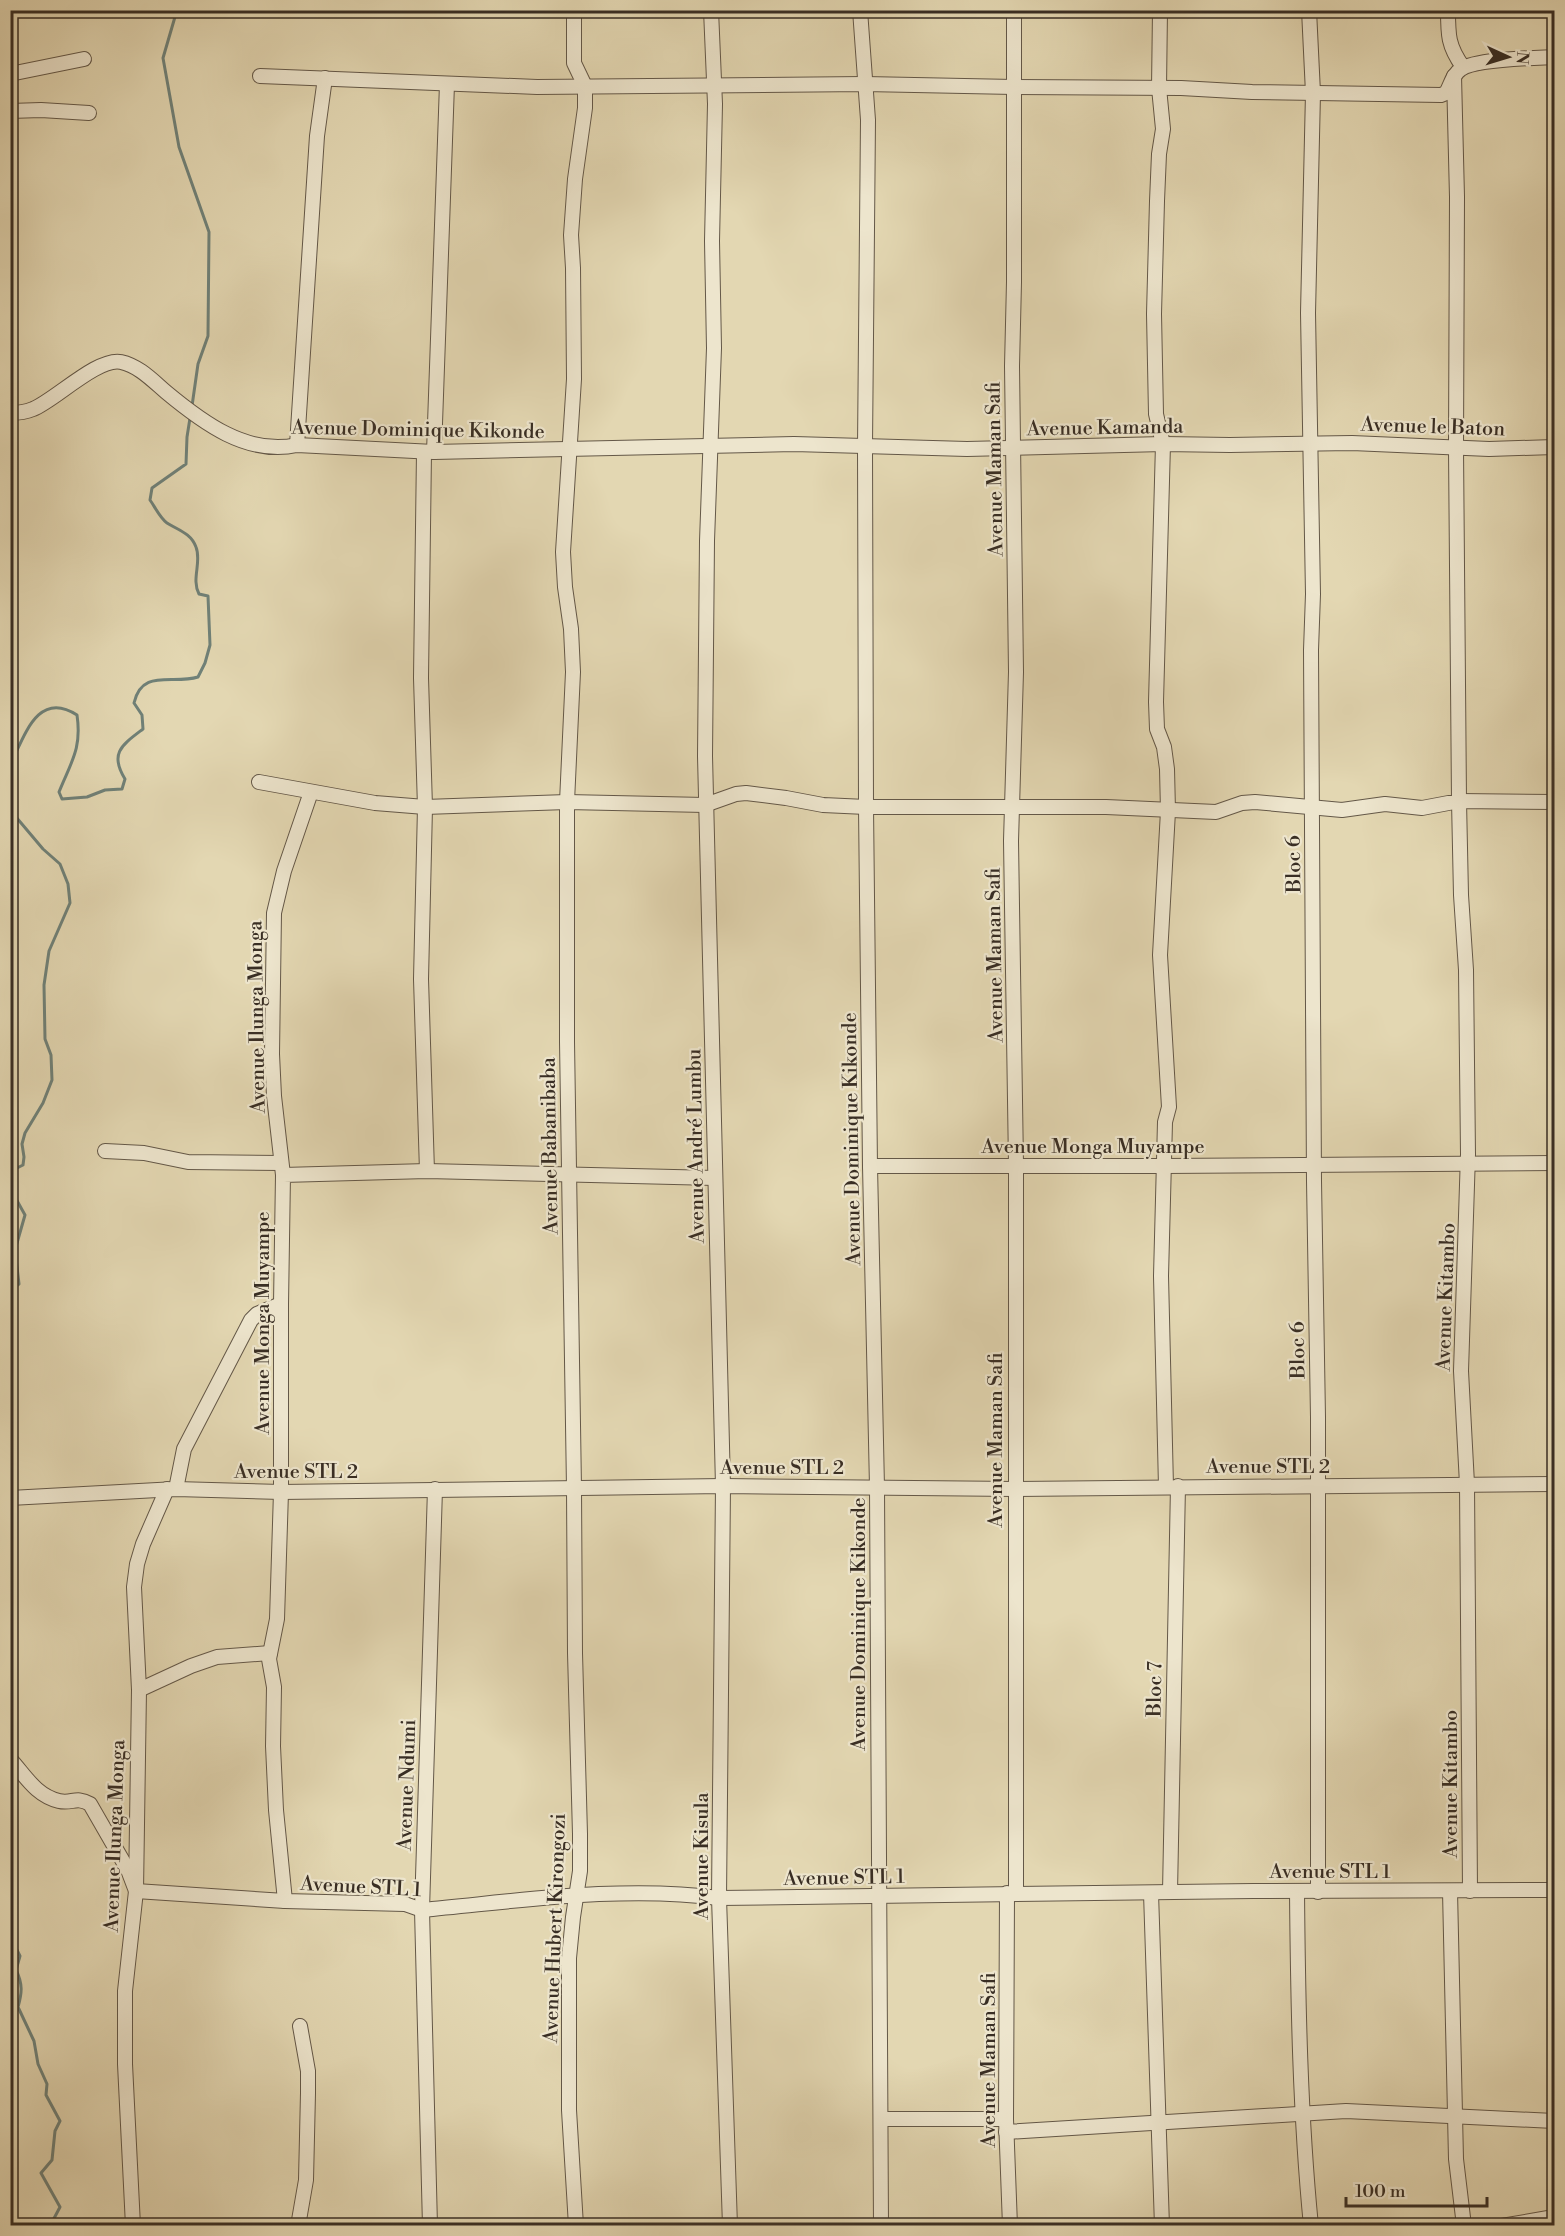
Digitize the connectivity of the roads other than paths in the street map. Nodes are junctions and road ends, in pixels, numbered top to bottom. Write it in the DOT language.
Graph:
graph roads {
  1 [pos="574,10"];
  2 [pos="711,10"];
  3 [pos="860,10"];
  4 [pos="1160,10"];
  5 [pos="1309,10"];
  6 [pos="1448,10"];
  7 [pos="1014,15"];
  8 [pos="1554,57"];
  9 [pos="84,59"];
  10 [pos="1458,72"];
  11 [pos="10,74"];
  12 [pos="260,76"];
  13 [pos="325,78"];
  14 [pos="447,84"];
  15 [pos="865,84"];
  16 [pos="585,86"];
  17 [pos="715,86"];
  18 [pos="1014,87"];
  19 [pos="1159,88"];
  20 [pos="1313,93"];
  21 [pos="10,111"];
  22 [pos="89,113"];
  23 [pos="10,413"];
  24 [pos="1163,444"];
  25 [pos="1310,444"];
  26 [pos="297,445"];
  27 [pos="711,446"];
  28 [pos="865,446"];
  29 [pos="1554,447"];
  30 [pos="1456,448"];
  31 [pos="1012,449"];
  32 [pos="570,450"];
  33 [pos="429,452"];
  34 [pos="259,782"];
  35 [pos="311,792"];
  36 [pos="1459,801"];
  37 [pos="567,802"];
  38 [pos="1554,802"];
  39 [pos="705,805"];
  40 [pos="1013,806"];
  41 [pos="425,807"];
  42 [pos="866,807"];
  43 [pos="1312,807"];
  44 [pos="1168,811"];
  45 [pos="105,1151"];
  46 [pos="1467,1162"];
  47 [pos="1554,1163"];
  48 [pos="1315,1164"];
  49 [pos="870,1166"];
  50 [pos="1016,1166"];
  51 [pos="1165,1166"];
  52 [pos="282,1169"];
  53 [pos="428,1171"];
  54 [pos="569,1173"];
  55 [pos="715,1178"];
  56 [pos="281,1304"];
  57 [pos="1467,1484"];
  58 [pos="1554,1484"];
  59 [pos="723,1486"];
  60 [pos="1172,1486"];
  61 [pos="1317,1486"];
  62 [pos="877,1487"];
  63 [pos="574,1488"];
  64 [pos="172,1489"];
  65 [pos="435,1489"];
  66 [pos="1014,1489"];
  67 [pos="281,1492"];
  68 [pos="10,1498"];
  69 [pos="270,1653"];
  70 [pos="153,1685"];
  71 [pos="139,1690"];
  72 [pos="138,1713"];
  73 [pos="10,1759"];
  74 [pos="1554,1890"];
  75 [pos="136,1891"];
  76 [pos="1297,1891"];
  77 [pos="1450,1891"];
  78 [pos="1470,1891"];
  79 [pos="1170,1892"];
  80 [pos="1318,1892"];
  81 [pos="1151,1893"];
  82 [pos="1011,1894"];
  83 [pos="577,1895"];
  84 [pos="880,1896"];
  85 [pos="719,1898"];
  86 [pos="285,1901"];
  87 [pos="422,1910"];
  88 [pos="300,2026"];
  89 [pos="1303,2113"];
  90 [pos="1455,2115"];
  91 [pos="881,2119"];
  92 [pos="1554,2121"];
  93 [pos="1160,2123"];
  94 [pos="1006,2126"];
  95 [pos="1554,2217"];
  96 [pos="133,2226"];
  97 [pos="298,2226"];
  98 [pos="430,2226"];
  99 [pos="576,2226"];
  100 [pos="730,2226"];
  101 [pos="881,2226"];
  102 [pos="1010,2226"];
  103 [pos="1162,2226"];
  104 [pos="1311,2226"];
  105 [pos="1464,2226"];
  106 [pos="1502,2226"];
  1 -- 16 [label="street"];
  2 -- 17 [label="street, Avenue André Lumbu"];
  3 -- 15 [label="street, Avenue Dominique Kikonde"];
  4 -- 19 [label="street, Bloc 7"];
  5 -- 20 [label="street, Bloc 6"];
  6 -- 10 [label="street"];
  7 -- 18 [label="street, Avenue Maman Safi"];
  8 -- 10 [label="street"];
  9 -- 11 [label="street"];
  10 -- 20 [label="street"];
  10 -- 30 [label="street, Avenue Kitambo"];
  12 -- 13 [label="street"];
  13 -- 14 [label="street"];
  13 -- 26 [label="street"];
  14 -- 16 [label="street"];
  14 -- 33 [label="street"];
  15 -- 17 [label="street"];
  15 -- 18 [label="street"];
  15 -- 28 [label="street, Avenue Dominique Kikonde"];
  16 -- 17 [label="street"];
  16 -- 32 [label="street, Avenue Babanibaba"];
  17 -- 27 [label="street, Avenue André Lumbu"];
  18 -- 19 [label="street"];
  18 -- 31 [label="street, Avenue Maman Safi"];
  19 -- 20 [label="street"];
  19 -- 24 [label="street, Bloc 7"];
  20 -- 25 [label="street, Bloc 6"];
  21 -- 22 [label="street"];
  23 -- 26 [label="street, Avenue Dominique Kikonde"];
  24 -- 25 [label="street, Avenue Kamanda"];
  24 -- 31 [label="street, Avenue Kamanda"];
  24 -- 44 [label="street, Bloc 7"];
  25 -- 30 [label="street, Avenue le Baton"];
  25 -- 43 [label="street, Bloc 6"];
  26 -- 33 [label="street, Avenue Dominique Kikonde"];
  27 -- 28 [label="street, Avenue Dominique Kikonde"];
  27 -- 32 [label="street, Avenue Dominique Kikonde"];
  27 -- 39 [label="street, Avenue André Lumbu"];
  28 -- 31 [label="street, Avenue Kamanda"];
  28 -- 42 [label="street, Avenue Dominique Kikonde"];
  29 -- 30 [label="street, Avenue le Baton"];
  30 -- 36 [label="street, Avenue Kitambo"];
  31 -- 40 [label="street, Avenue Maman Safi"];
  32 -- 33 [label="street, Avenue Dominique Kikonde"];
  32 -- 37 [label="street, Avenue Babanibaba"];
  33 -- 41 [label="street"];
  34 -- 35 [label="street"];
  35 -- 41 [label="street"];
  35 -- 52 [label="street, Avenue Ilunga Monga"];
  36 -- 38 [label="street"];
  36 -- 43 [label="street"];
  36 -- 46 [label="street, Avenue Kitambo"];
  37 -- 39 [label="street"];
  37 -- 41 [label="street"];
  37 -- 54 [label="street, Avenue Babanibaba"];
  39 -- 42 [label="street"];
  39 -- 55 [label="street, Avenue André Lumbu"];
  40 -- 42 [label="street"];
  40 -- 44 [label="street"];
  40 -- 50 [label="street, Avenue Maman Safi"];
  41 -- 53 [label="street"];
  42 -- 49 [label="street, Avenue Dominique Kikonde"];
  43 -- 44 [label="street"];
  43 -- 48 [label="street, Bloc 6"];
  44 -- 51 [label="street, Bloc 7"];
  45 -- 52 [label="street"];
  46 -- 47 [label="street, Avenue Monga Muyampe"];
  46 -- 48 [label="street, Avenue Monga Muyampe"];
  46 -- 57 [label="street, Avenue Kitambo"];
  48 -- 51 [label="street, Avenue Monga Muyampe"];
  48 -- 61 [label="street, Bloc 6"];
  49 -- 50 [label="street, Avenue Monga Muyampe"];
  49 -- 62 [label="street, Avenue Dominique Kikonde"];
  50 -- 51 [label="street, Avenue Monga Muyampe"];
  50 -- 66 [label="street, Avenue Maman Safi"];
  51 -- 60 [label="street, Bloc 7"];
  52 -- 53 [label="street"];
  52 -- 56 [label="street, Avenue Monga Muyampe"];
  53 -- 54 [label="street"];
  54 -- 55 [label="street"];
  54 -- 63 [label="street, Avenue Babanibaba"];
  55 -- 59 [label="street, Avenue André Lumbu"];
  56 -- 64 [label="street, Avenue Ilunga Monga"];
  56 -- 67 [label="street, Avenue Monga Muyampe"];
  57 -- 58 [label="street, Avenue STL 2"];
  57 -- 61 [label="street, Avenue STL 2"];
  57 -- 78 [label="street, Avenue Kitambo"];
  59 -- 62 [label="street, Avenue STL 2"];
  59 -- 63 [label="street, Avenue STL 2"];
  59 -- 85 [label="street, Avenue Kisula"];
  60 -- 61 [label="street, Avenue STL 2"];
  60 -- 66 [label="street, Avenue STL 2"];
  60 -- 79 [label="street, Bloc 7"];
  61 -- 80 [label="street, Bloc 6"];
  62 -- 66 [label="street, Avenue STL 2"];
  62 -- 84 [label="street, Avenue Dominique Kikonde"];
  63 -- 65 [label="street, Avenue STL 2"];
  63 -- 83 [label="street, Avenue Hubert Kirongozi"];
  64 -- 67 [label="street, Avenue STL 2"];
  64 -- 68 [label="street, Avenue STL 2"];
  64 -- 71 [label="street, Avenue Ilunga Monga"];
  65 -- 67 [label="street, Avenue STL 2"];
  65 -- 87 [label="street, Avenue Ndumi"];
  66 -- 82 [label="street, Avenue Maman Safi"];
  67 -- 69 [label="street, Avenue Monga Muyampe"];
  69 -- 70 [label="street"];
  69 -- 86 [label="street, Avenue Monga Muyampe"];
  70 -- 71 [label="street"];
  70 -- 72 [label="street"];
  71 -- 72 [label="street, Avenue Ilunga Monga"];
  72 -- 75 [label="street, Avenue Ilunga Monga"];
  73 -- 75 [label="street"];
  74 -- 78 [label="street, Avenue STL 1"];
  75 -- 86 [label="street, Avenue STL 1"];
  75 -- 96 [label="street, Avenue Ilunga Monga"];
  76 -- 79 [label="street, Avenue STL 1"];
  76 -- 80 [label="street, Avenue STL 1"];
  76 -- 89 [label="street"];
  77 -- 78 [label="street, Avenue STL 1"];
  77 -- 80 [label="street, Avenue STL 1"];
  77 -- 90 [label="street"];
  79 -- 81 [label="street, Avenue STL 1"];
  81 -- 82 [label="street, Avenue STL 1"];
  81 -- 93 [label="street"];
  82 -- 84 [label="street, Avenue STL 1"];
  82 -- 94 [label="street, Avenue Maman Safi"];
  83 -- 85 [label="street, Avenue STL 1"];
  83 -- 87 [label="street, Avenue STL 1"];
  83 -- 99 [label="street, Avenue Hubert Kirongozi"];
  84 -- 85 [label="street, Avenue STL 1"];
  84 -- 91 [label="street, Avenue Dominique Kikonde"];
  85 -- 100 [label="street, Avenue Kisula"];
  86 -- 87 [label="street, Avenue STL 1"];
  87 -- 98 [label="street, Avenue Ndumi"];
  88 -- 97 [label="street"];
  89 -- 90 [label="street"];
  89 -- 93 [label="street"];
  89 -- 104 [label="street"];
  90 -- 92 [label="street"];
  90 -- 105 [label="street"];
  91 -- 94 [label="street"];
  91 -- 101 [label="street, Avenue Dominique Kikonde"];
  93 -- 94 [label="street"];
  93 -- 103 [label="street"];
  94 -- 102 [label="street, Avenue Maman Safi"];
  95 -- 106 [label="street"];
}
